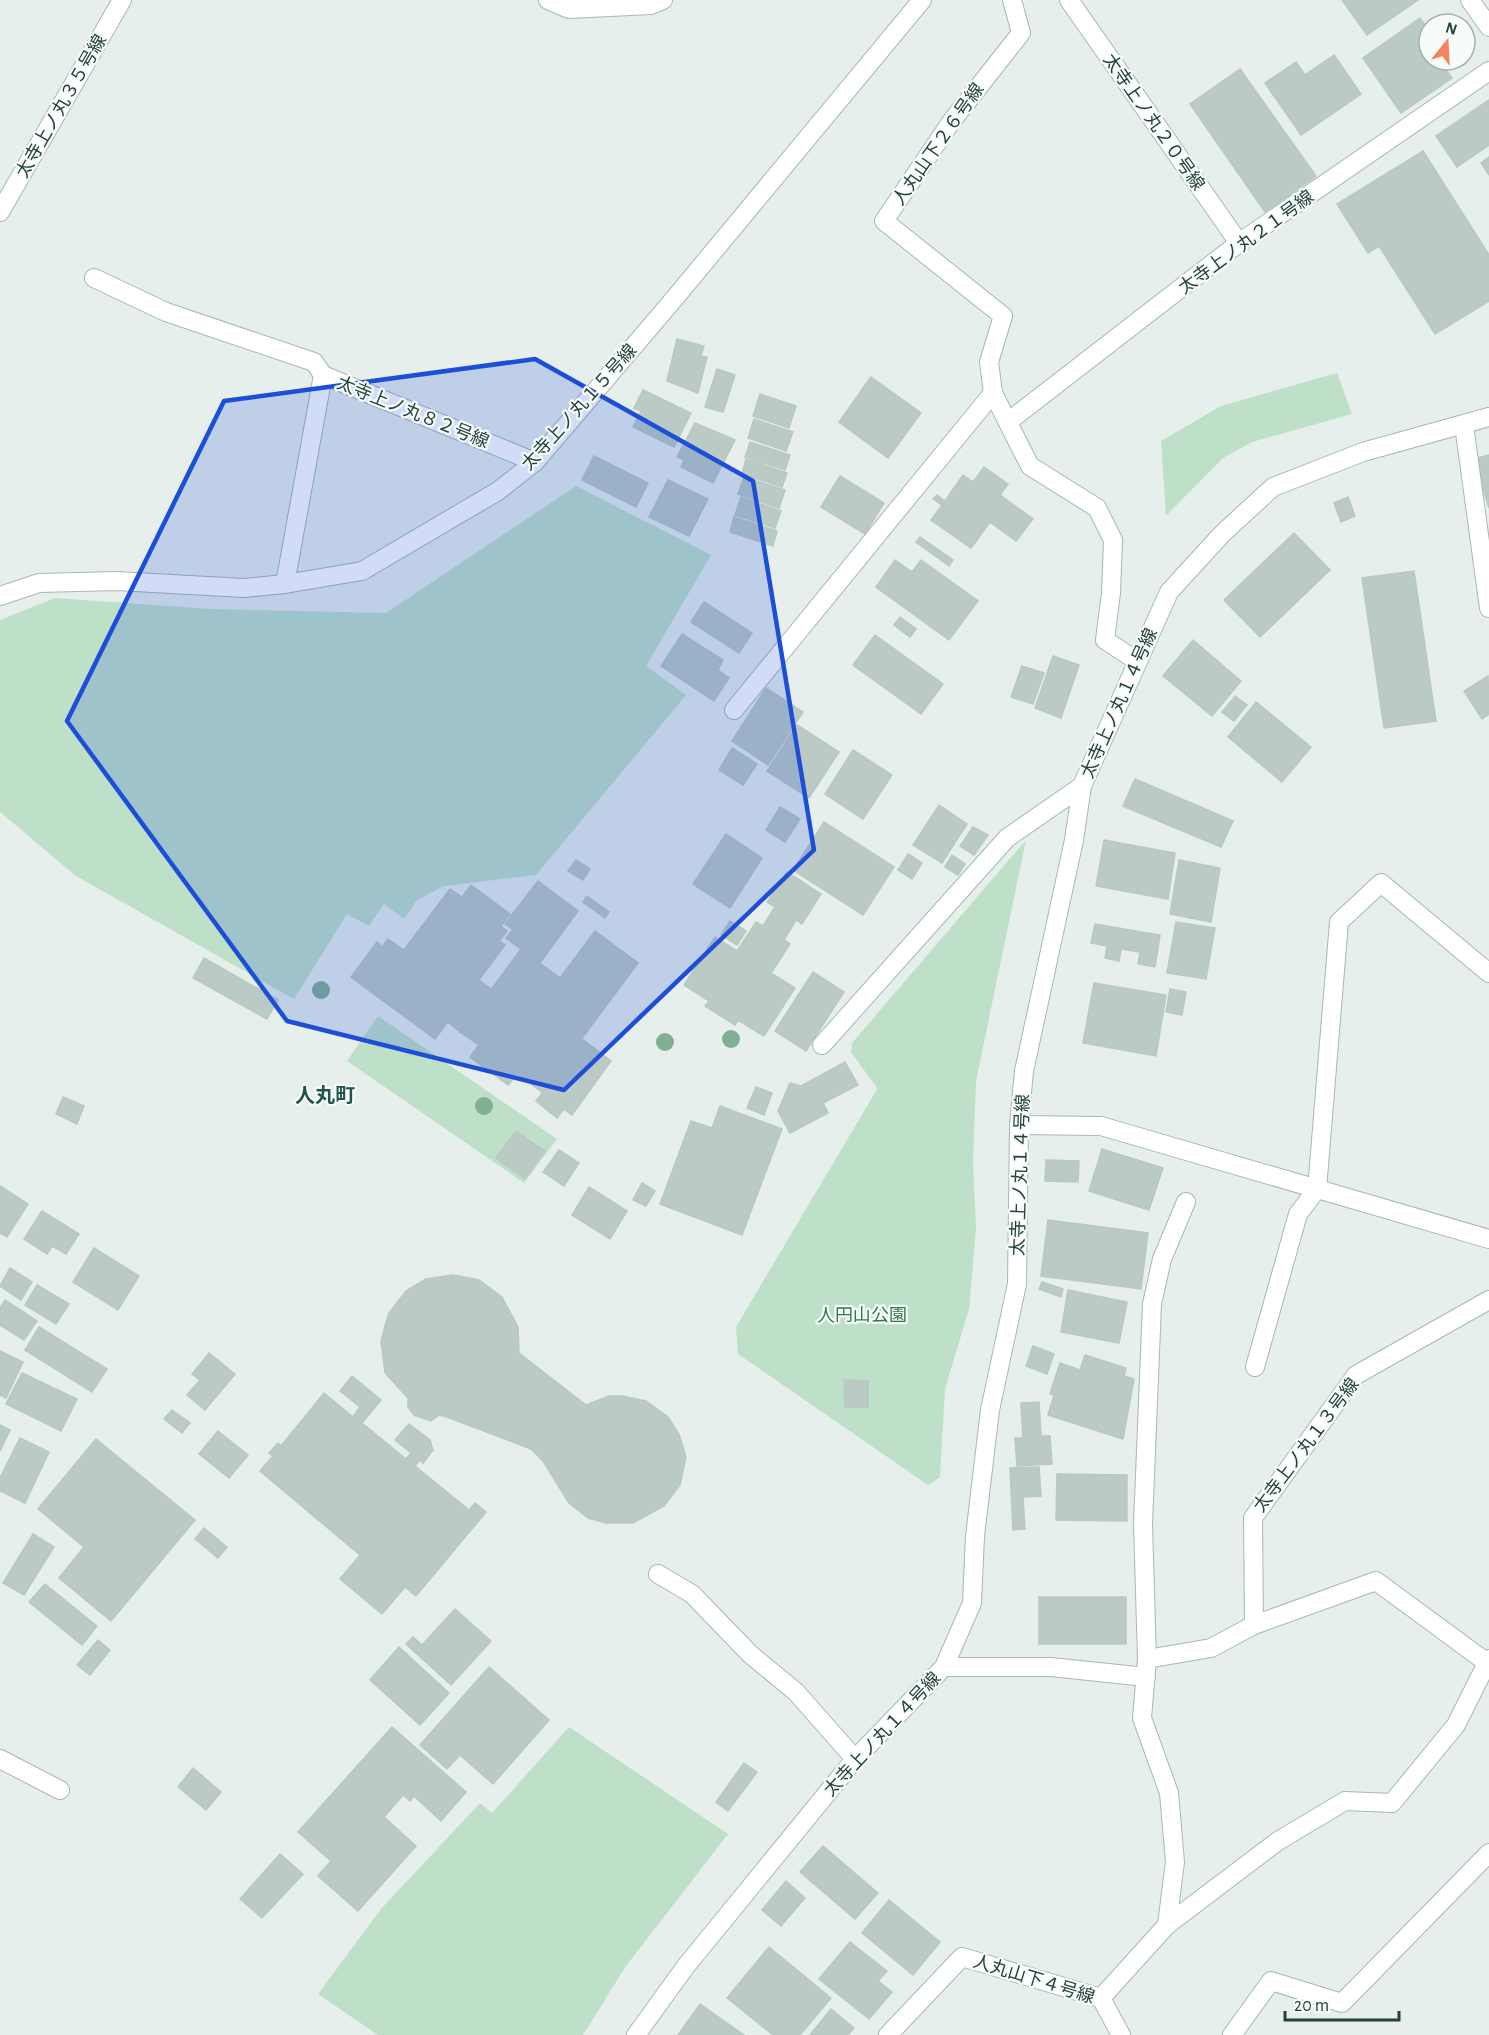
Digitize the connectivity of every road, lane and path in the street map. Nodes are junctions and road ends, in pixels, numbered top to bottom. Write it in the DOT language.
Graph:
graph roads {
  1 [pos="122,0"];
  2 [pos="548,0"];
  3 [pos="663,0"];
  4 [pos="922,0"];
  5 [pos="1012,0"];
  6 [pos="1069,0"];
  7 [pos="1470,0"];
  8 [pos="1489,27"];
  9 [pos="1489,71"];
  10 [pos="0,212"];
  11 [pos="1239,243"];
  12 [pos="94,278"];
  13 [pos="323,375"];
  14 [pos="993,393"];
  15 [pos="1489,417"];
  16 [pos="1009,421"];
  17 [pos="1464,425"];
  18 [pos="535,462"];
  19 [pos="285,584"];
  20 [pos="0,596"];
  21 [pos="1489,608"];
  22 [pos="1137,661"];
  23 [pos="734,710"];
  24 [pos="1082,786"];
  25 [pos="1489,973"];
  26 [pos="822,1045"];
  27 [pos="1019,1125"];
  28 [pos="1317,1189"];
  29 [pos="1186,1202"];
  30 [pos="1489,1239"];
  31 [pos="1489,1300"];
  32 [pos="1256,1367"];
  33 [pos="658,1574"];
  34 [pos="1254,1625"];
  35 [pos="1487,1660"];
  36 [pos="944,1667"];
  37 [pos="1147,1668"];
  38 [pos="0,1759"];
  39 [pos="855,1759"];
  40 [pos="60,1790"];
  41 [pos="1489,1853"];
  42 [pos="1167,1925"];
  43 [pos="1101,1998"];
  44 [pos="636,2035"];
  45 [pos="888,2035"];
  46 [pos="1120,2035"];
  47 [pos="1232,2035"];
  1 -- 10 [label="street, 太寺上ノ丸３５号線"];
  2 -- 3 [label="street"];
  4 -- 18 [label="street, 太寺上ノ丸１５号線"];
  5 -- 14 [label="street, 人丸山下２６号線"];
  6 -- 11 [label="street, 太寺上ノ丸２０号線"];
  7 -- 8 [label="street"];
  9 -- 11 [label="street, 太寺上ノ丸２１号線"];
  11 -- 16 [label="street, 太寺上ノ丸２１号線"];
  12 -- 13 [label="street"];
  13 -- 18 [label="street, 太寺上ノ丸８２号線"];
  13 -- 19 [label="street, 太寺上ノ丸８２号線"];
  14 -- 16 [label="street"];
  14 -- 23 [label="street"];
  15 -- 17 [label="street, 太寺上ノ丸１４号線"];
  16 -- 22 [label="street"];
  17 -- 21 [label="street"];
  17 -- 22 [label="street, 太寺上ノ丸１４号線"];
  18 -- 19 [label="street, 太寺上ノ丸１５号線"];
  19 -- 20 [label="street, 太寺上ノ丸１５号線"];
  22 -- 24 [label="street, 太寺上ノ丸１４号線"];
  24 -- 26 [label="street"];
  24 -- 27 [label="street, 太寺上ノ丸１４号線"];
  25 -- 28 [label="street"];
  27 -- 28 [label="street"];
  27 -- 36 [label="street, 太寺上ノ丸１４号線"];
  28 -- 30 [label="street"];
  28 -- 32 [label="street"];
  29 -- 37 [label="street"];
  31 -- 34 [label="street, 太寺上ノ丸１３号線"];
  33 -- 39 [label="street"];
  34 -- 35 [label="street"];
  34 -- 37 [label="street"];
  35 -- 42 [label="street"];
  36 -- 37 [label="street"];
  36 -- 39 [label="street, 太寺上ノ丸１４号線"];
  37 -- 42 [label="street"];
  38 -- 40 [label="street"];
  39 -- 44 [label="street, 太寺上ノ丸１４号線"];
  41 -- 47 [label="street"];
  42 -- 43 [label="street"];
  43 -- 45 [label="street, 人丸山下４号線"];
  43 -- 46 [label="street, 人丸山下４号線"];
}
